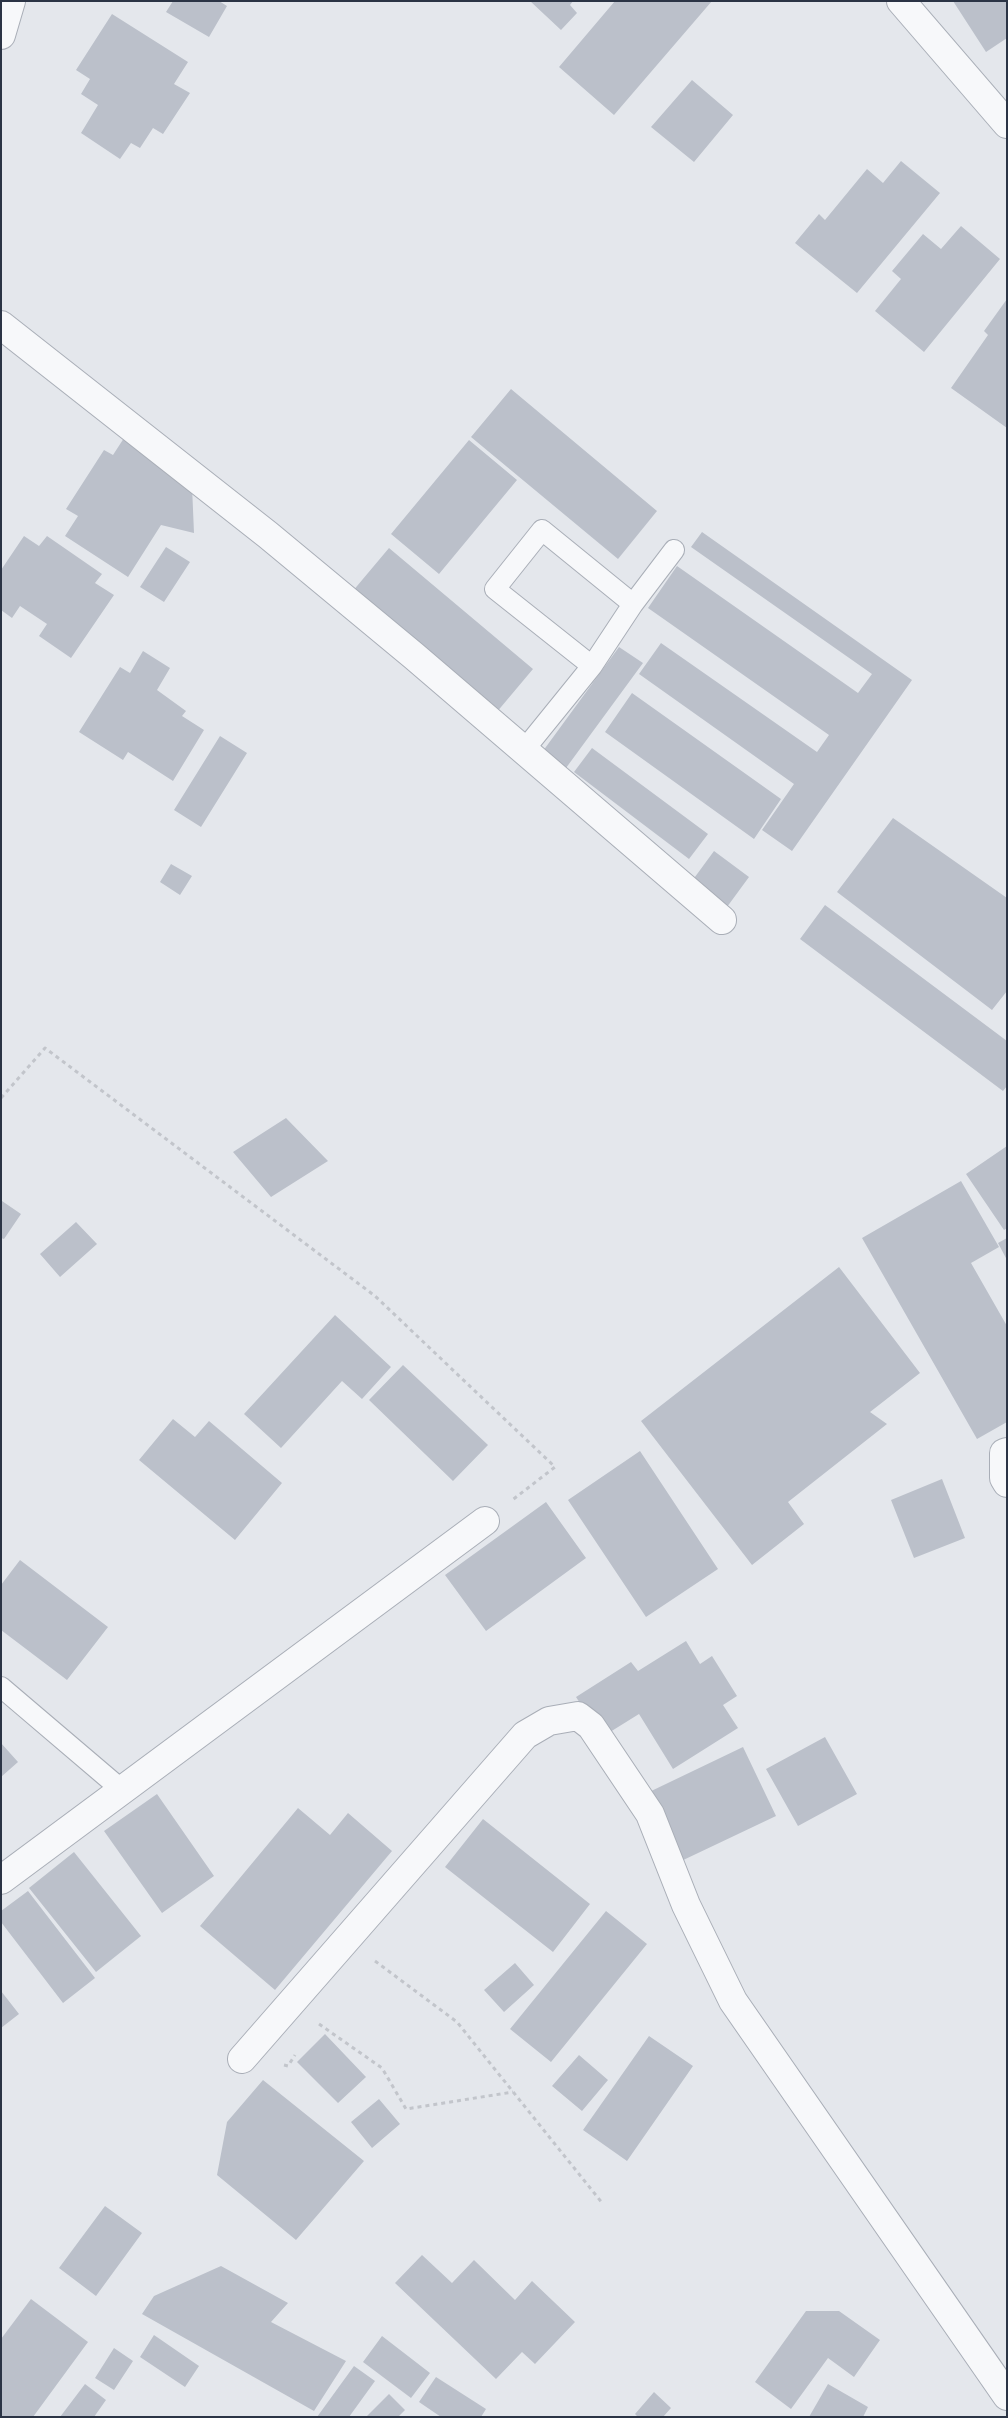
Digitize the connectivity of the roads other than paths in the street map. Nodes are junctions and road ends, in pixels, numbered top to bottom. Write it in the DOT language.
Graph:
graph roads {
  1 [pos="11,1"];
  2 [pos="901,1"];
  3 [pos="1,35"];
  4 [pos="1007,124"];
  5 [pos="1,325"];
  6 [pos="674,550"];
  7 [pos="633,604"];
  8 [pos="592,666"];
  9 [pos="524,750"];
  10 [pos="722,920"];
  11 [pos="1007,1452"];
  12 [pos="1007,1484"];
  13 [pos="485,1521"];
  14 [pos="1,1687"];
  15 [pos="122,1790"];
  16 [pos="1,1880"];
  17 [pos="242,2059"];
  18 [pos="1007,2396"];
  1 -- 3 [label="street"];
  2 -- 4 [label="street"];
  5 -- 9 [label="street"];
  6 -- 7 [label="lane"];
  7 -- 8 [label="lane"];
  7 -- 8 [label="lane"];
  8 -- 9 [label="lane"];
  9 -- 10 [label="street"];
  11 -- 12 [label="street"];
  13 -- 15 [label="street"];
  14 -- 15 [label="lane"];
  15 -- 16 [label="street"];
  17 -- 18 [label="street"];
}
